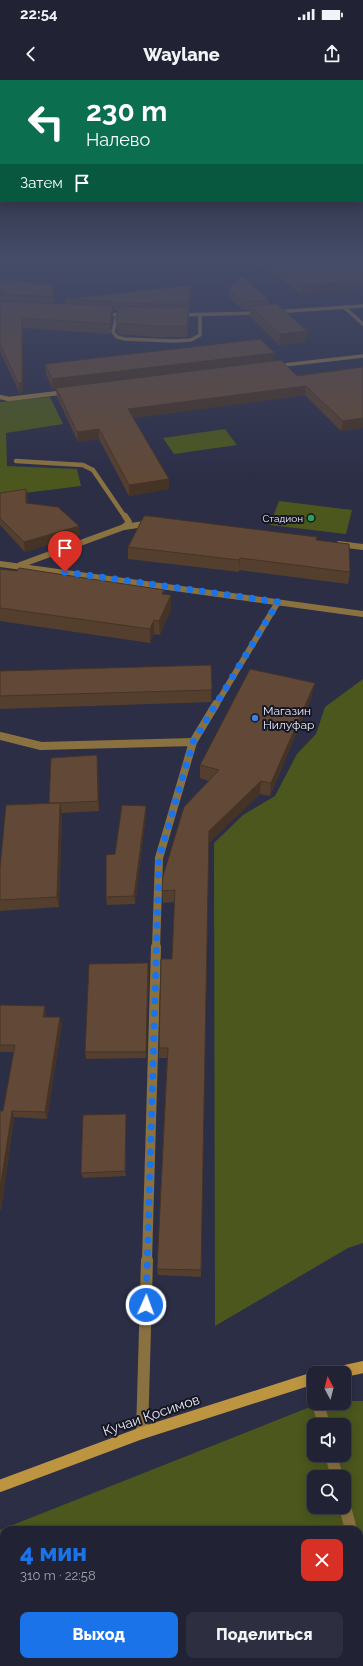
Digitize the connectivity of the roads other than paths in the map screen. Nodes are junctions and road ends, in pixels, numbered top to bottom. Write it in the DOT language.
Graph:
graph roads {
  1 [pos="113,332"];
  2 [pos="200,332"];
  3 [pos="363,356"];
  4 [pos="270,367"];
  5 [pos="72,391"];
  6 [pos="0,397"];
  7 [pos="16,461"];
  8 [pos="157,524"];
  9 [pos="124,527"];
  10 [pos="332,543"];
  11 [pos="363,547"];
  12 [pos="0,564"];
  13 [pos="19,565"];
  14 [pos="278,602"];
  15 [pos="363,614"];
  16 [pos="0,736"];
  17 [pos="193,742"];
  18 [pos="363,1367"];
  19 [pos="351,1370"];
  20 [pos="307,1383"];
  21 [pos="142,1433"];
  22 [pos="0,1486"];
  23 [pos="347,1514"];
  24 [pos="350,1526"];
  1 -- 2 [label="street"];
  3 -- 4 [label="street"];
  5 -- 6 [label="street"];
  7 -- 9 [label="street"];
  8 -- 9 [label="street"];
  9 -- 13 [label="street"];
  10 -- 11 [label="street"];
  12 -- 13 [label="street"];
  13 -- 14 [label="street"];
  14 -- 15 [label="street"];
  14 -- 17 [label="street"];
  16 -- 17 [label="street"];
  17 -- 21 [label="street"];
  18 -- 19 [label="street"];
  20 -- 21 [label="street, Кучаи Қосимов"];
  21 -- 22 [label="street, Кучаи Қосимов"];
  23 -- 24 [label="street"];
}
